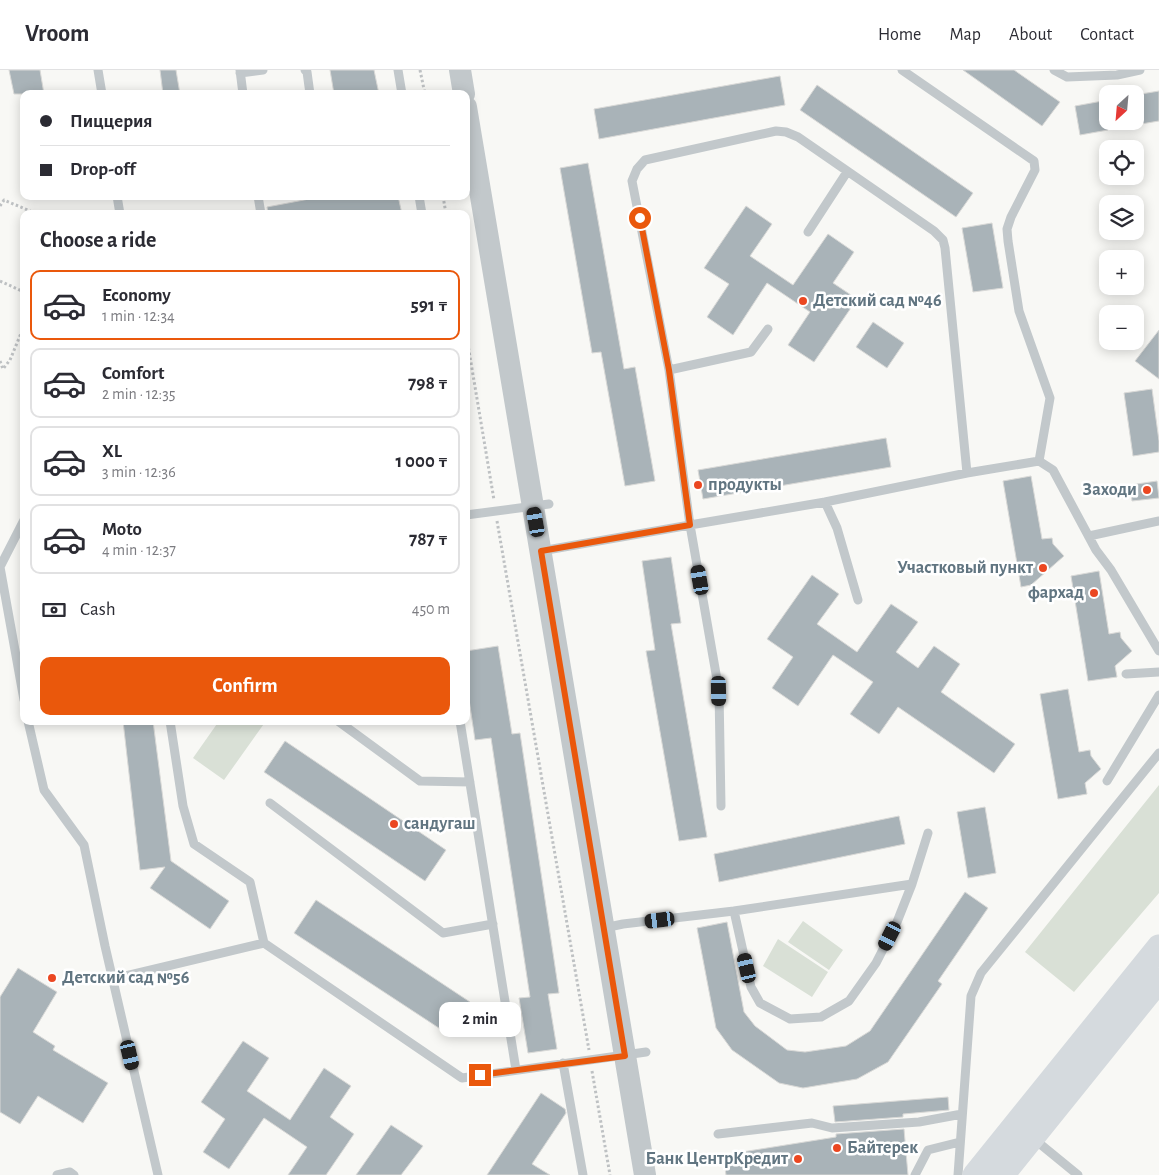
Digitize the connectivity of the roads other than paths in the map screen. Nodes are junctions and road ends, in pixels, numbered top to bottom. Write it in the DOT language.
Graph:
graph roads {
  1 [pos="98,70"];
  2 [pos="263,70"];
  3 [pos="305,70"];
  4 [pos="398,70"];
  5 [pos="460,70"];
  6 [pos="902,70"];
  7 [pos="1054,70"];
  8 [pos="1140,70"];
  9 [pos="240,72"];
  10 [pos="101,90"];
  11 [pos="242,90"];
  12 [pos="309,90"];
  13 [pos="401,90"];
  14 [pos="463,90"];
  15 [pos="470,128"];
  16 [pos="847,172"];
  17 [pos="808,232"];
  18 [pos="768,330"];
  19 [pos="669,370"];
  20 [pos="1039,461"];
  21 [pos="967,473"];
  22 [pos="825,502"];
  23 [pos="541,506"];
  24 [pos="470,514"];
  25 [pos="1159,521"];
  26 [pos="690,525"];
  27 [pos="20,528"];
  28 [pos="1089,536"];
  29 [pos="541,551"];
  30 [pos="0,567"];
  31 [pos="858,600"];
  32 [pos="1159,651"];
  33 [pos="1159,672"];
  34 [pos="1126,674"];
  35 [pos="20,678"];
  36 [pos="1159,695"];
  37 [pos="29,725"];
  38 [pos="171,725"];
  39 [pos="343,725"];
  40 [pos="461,725"];
  41 [pos="1159,753"];
  42 [pos="1107,781"];
  43 [pos="470,782"];
  44 [pos="270,803"];
  45 [pos="721,806"];
  46 [pos="928,832"];
  47 [pos="912,884"];
  48 [pos="734,911"];
  49 [pos="493,924"];
  50 [pos="604,929"];
  51 [pos="264,943"];
  52 [pos="1159,947"];
  53 [pos="113,979"];
  54 [pos="1159,980"];
  55 [pos="635,1054"];
  56 [pos="564,1063"];
  57 [pos="516,1070"];
  58 [pos="962,1114"];
  59 [pos="718,1134"];
  60 [pos="1032,1137"];
  61 [pos="960,1142"];
  62 [pos="57,1175"];
  63 [pos="74,1175"];
  64 [pos="158,1175"];
  65 [pos="583,1175"];
  66 [pos="645,1175"];
  67 [pos="915,1175"];
  68 [pos="958,1175"];
  69 [pos="975,1175"];
  70 [pos="1002,1175"];
  71 [pos="1078,1175"];
  1 -- 10 [label="lane"];
  2 -- 9 [label="lane"];
  3 -- 12 [label="lane"];
  4 -- 13 [label="lane"];
  5 -- 14 [label="street"];
  6 -- 20 [label="lane"];
  7 -- 8 [label="lane"];
  9 -- 11 [label="lane"];
  15 -- 23 [label="street"];
  16 -- 17 [label="lane"];
  16 -- 19 [label="lane"];
  16 -- 21 [label="lane"];
  18 -- 19 [label="lane"];
  19 -- 26 [label="lane"];
  20 -- 21 [label="lane"];
  20 -- 28 [label="lane"];
  21 -- 22 [label="lane"];
  22 -- 26 [label="lane"];
  22 -- 31 [label="lane"];
  23 -- 24 [label="lane"];
  23 -- 29 [label="street"];
  25 -- 28 [label="lane"];
  26 -- 29 [label="lane"];
  26 -- 45 [label="lane"];
  27 -- 30 [label="lane"];
  28 -- 32 [label="lane"];
  29 -- 50 [label="street"];
  30 -- 35 [label="lane"];
  33 -- 34 [label="lane"];
  36 -- 42 [label="lane"];
  37 -- 53 [label="lane"];
  38 -- 51 [label="lane"];
  39 -- 43 [label="lane"];
  40 -- 43 [label="lane"];
  41 -- 58 [label="lane"];
  43 -- 49 [label="lane"];
  44 -- 49 [label="lane"];
  46 -- 47 [label="lane"];
  47 -- 48 [label="lane"];
  47 -- 48 [label="lane"];
  48 -- 50 [label="lane"];
  49 -- 57 [label="lane"];
  50 -- 55 [label="street"];
  51 -- 53 [label="lane"];
  51 -- 57 [label="lane"];
  52 -- 69 [label="main road"];
  53 -- 64 [label="lane"];
  54 -- 60 [label="main road"];
  55 -- 56 [label="lane"];
  55 -- 66 [label="street"];
  56 -- 57 [label="lane"];
  56 -- 65 [label="lane"];
  58 -- 59 [label="lane"];
  58 -- 61 [label="lane"];
  60 -- 70 [label="main road"];
  60 -- 71 [label="lane"];
  61 -- 67 [label="lane"];
  61 -- 68 [label="lane"];
  62 -- 63 [label="lane"];
}
